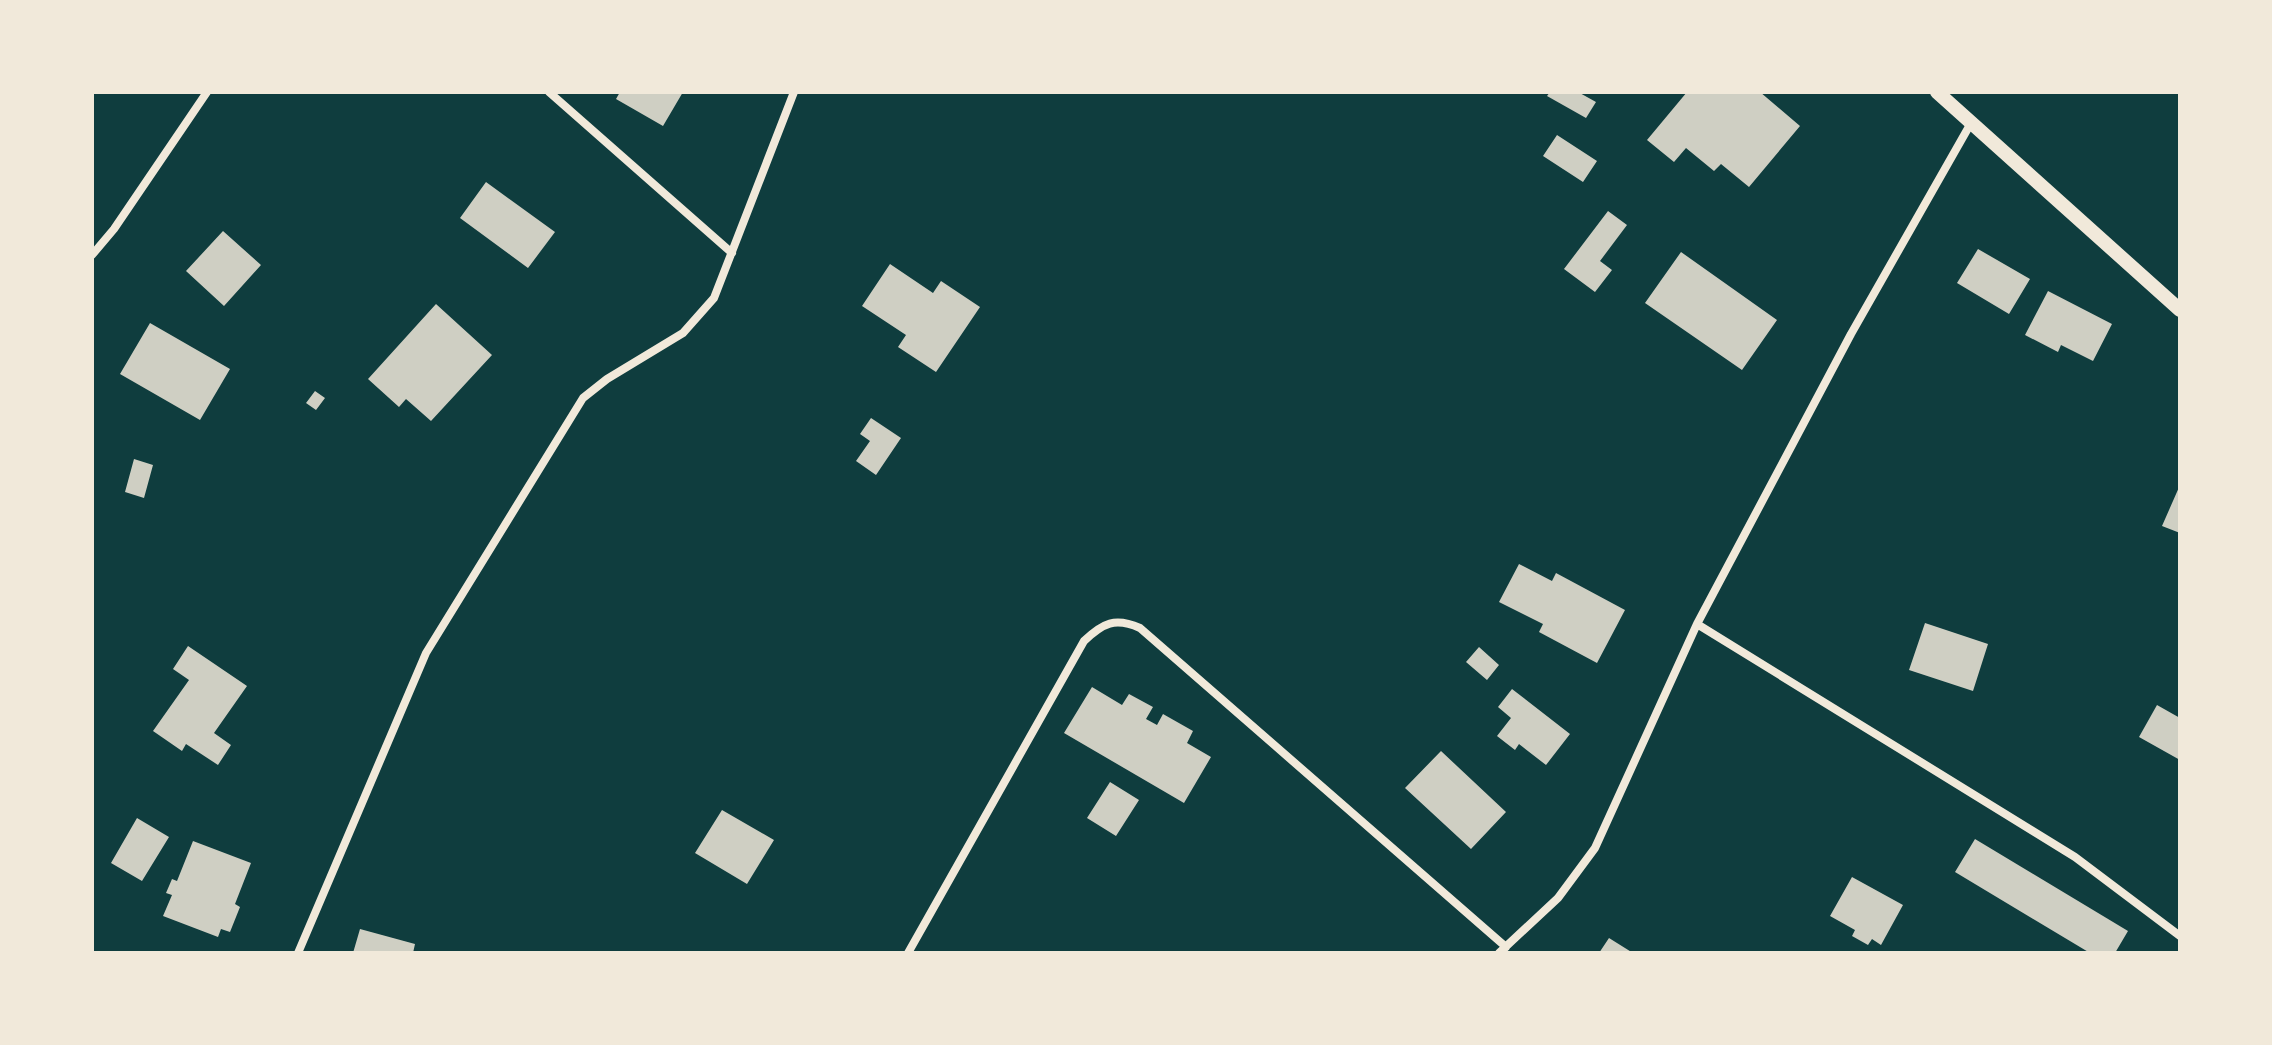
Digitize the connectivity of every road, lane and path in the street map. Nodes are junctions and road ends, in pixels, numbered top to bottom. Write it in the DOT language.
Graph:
graph roads {
  1 [pos="207,92"];
  2 [pos="549,92"];
  3 [pos="794,92"];
  4 [pos="1937,92"];
  5 [pos="1971,123"];
  6 [pos="732,253"];
  7 [pos="92,255"];
  8 [pos="2180,310"];
  9 [pos="1697,624"];
  10 [pos="2180,936"];
  11 [pos="1502,950"];
  12 [pos="298,953"];
  13 [pos="908,953"];
  1 -- 7 [label="street"];
  2 -- 6 [label="street"];
  3 -- 6 [label="street"];
  4 -- 5 [label="street"];
  5 -- 8 [label="street"];
  5 -- 9 [label="street"];
  6 -- 12 [label="street"];
  9 -- 10 [label="street"];
  9 -- 11 [label="street"];
  11 -- 13 [label="street"];
}
